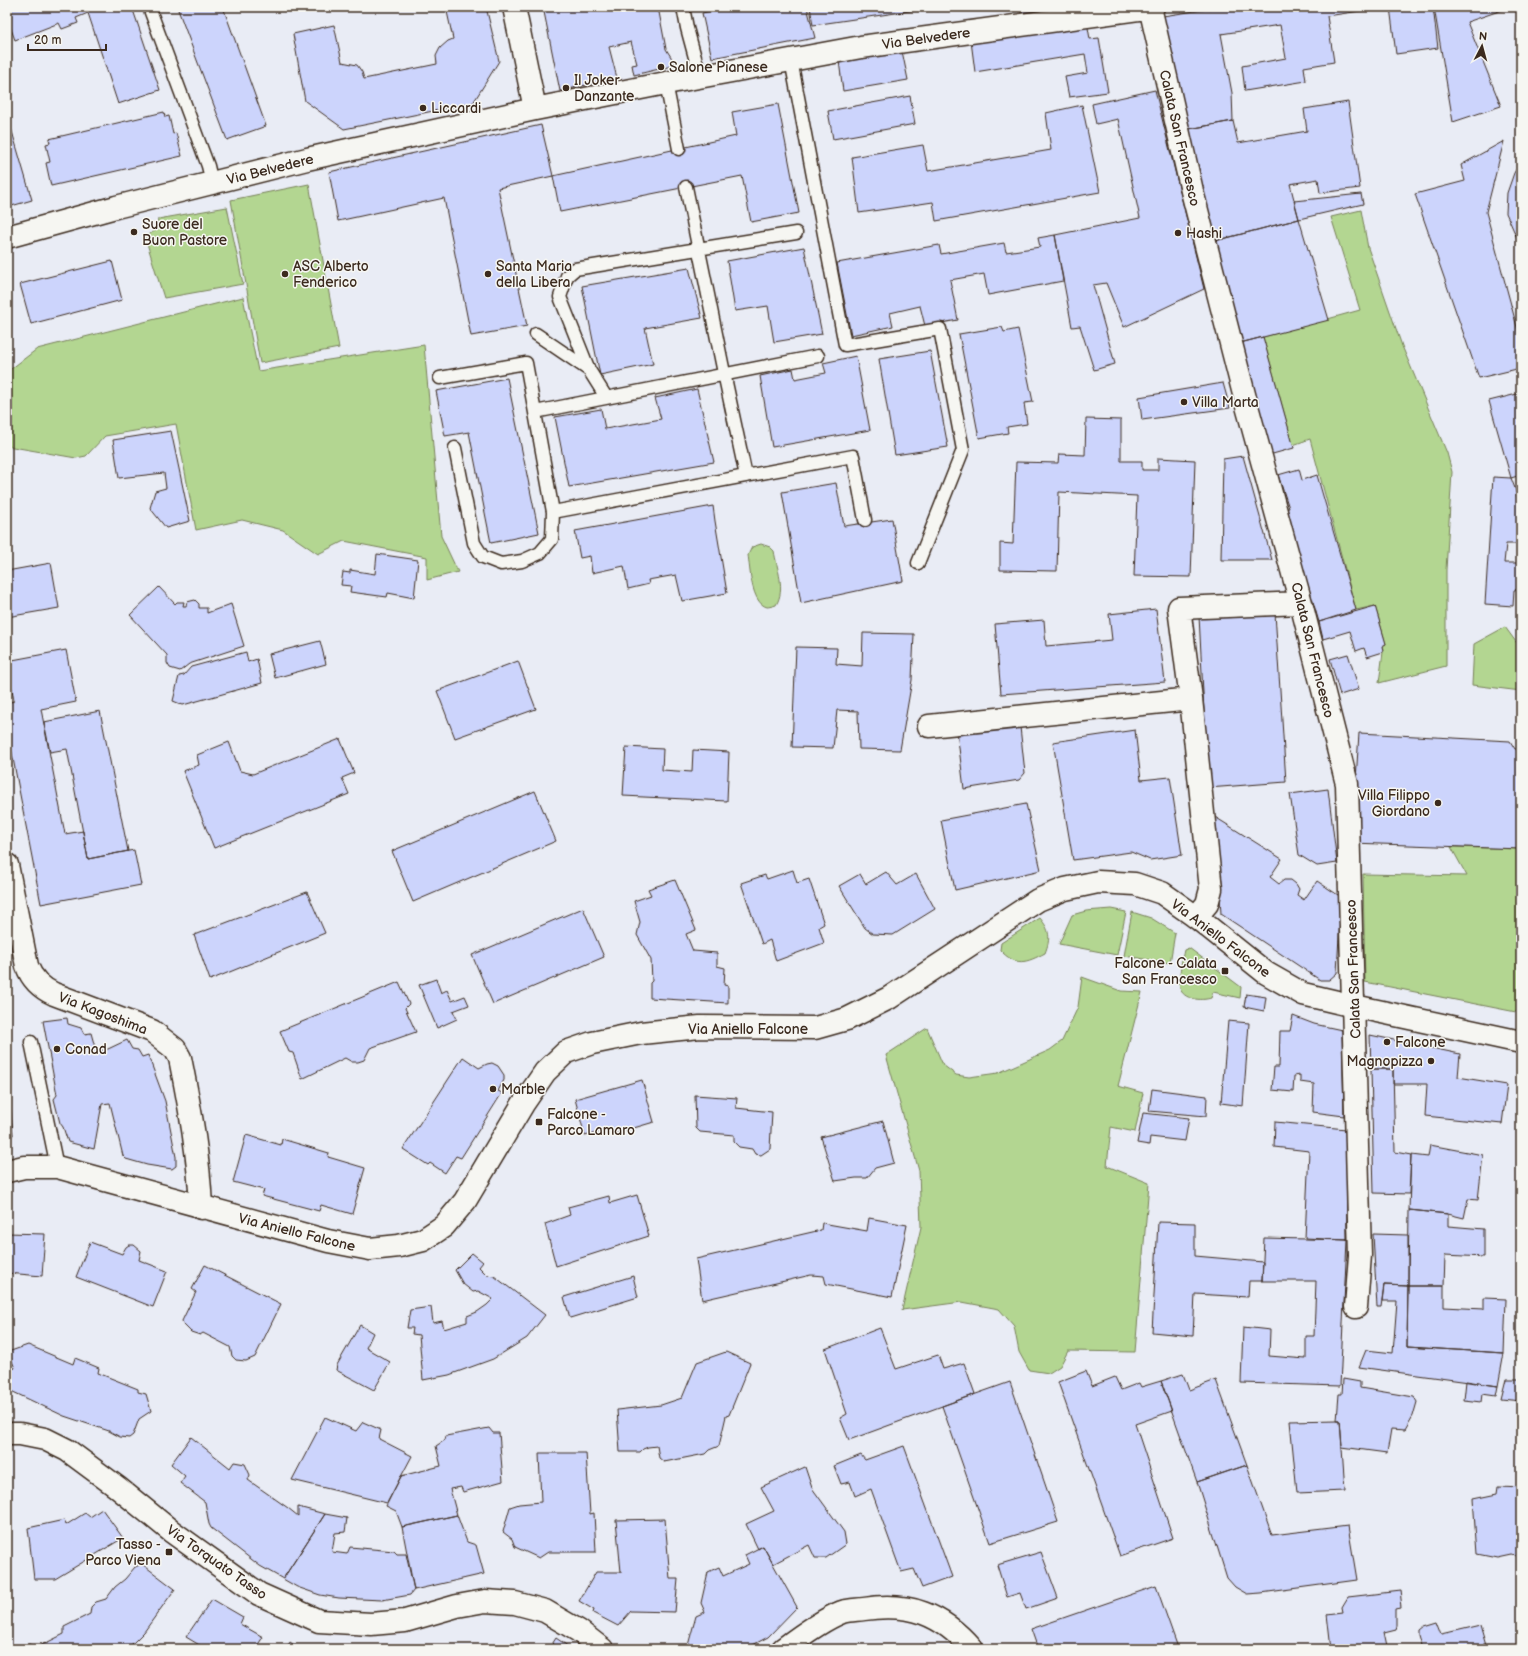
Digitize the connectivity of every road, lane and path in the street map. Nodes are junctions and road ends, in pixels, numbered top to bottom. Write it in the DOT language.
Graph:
graph roads {
  1 [pos="149,7"];
  2 [pos="514,7"];
  3 [pos="684,7"];
  4 [pos="1152,7"];
  5 [pos="791,60"];
  6 [pos="700,76"];
  7 [pos="666,83"];
  8 [pos="535,109"];
  9 [pos="679,149"];
  10 [pos="212,183"];
  11 [pos="686,187"];
  12 [pos="796,233"];
  13 [pos="7,236"];
  14 [pos="699,248"];
  15 [pos="536,334"];
  16 [pos="818,356"];
  17 [pos="589,370"];
  18 [pos="724,374"];
  19 [pos="440,378"];
  20 [pos="606,397"];
  21 [pos="535,412"];
  22 [pos="455,448"];
  23 [pos="746,476"];
  24 [pos="553,512"];
  25 [pos="865,520"];
  26 [pos="918,563"];
  27 [pos="1301,604"];
  28 [pos="1191,699"];
  29 [pos="929,726"];
  30 [pos="7,865"];
  31 [pos="1196,917"];
  32 [pos="1354,1006"];
  33 [pos="31,1042"];
  34 [pos="1521,1042"];
  35 [pos="57,1167"];
  36 [pos="7,1171"];
  37 [pos="202,1208"];
  38 [pos="1356,1307"];
  39 [pos="7,1434"];
  40 [pos="602,1649"];
  41 [pos="783,1649"];
  42 [pos="972,1649"];
  1 -- 10 [label="lane"];
  2 -- 8 [label="street"];
  3 -- 6 [label="lane"];
  4 -- 5 [label="street, Via Belvedere"];
  4 -- 27 [label="street, Calata San Francesco"];
  5 -- 6 [label="street, Via Belvedere"];
  5 -- 26 [label="lane"];
  6 -- 7 [label="street, Via Belvedere"];
  7 -- 8 [label="street, Via Belvedere"];
  7 -- 9 [label="lane"];
  8 -- 10 [label="street, Via Belvedere"];
  10 -- 13 [label="street, Via Belvedere"];
  11 -- 14 [label="lane"];
  12 -- 14 [label="lane"];
  14 -- 17 [label="lane"];
  14 -- 18 [label="lane"];
  15 -- 17 [label="lane"];
  16 -- 18 [label="lane"];
  17 -- 20 [label="lane"];
  18 -- 20 [label="lane"];
  18 -- 23 [label="lane"];
  19 -- 21 [label="lane"];
  20 -- 21 [label="lane"];
  21 -- 24 [label="lane"];
  22 -- 24 [label="lane"];
  23 -- 24 [label="lane"];
  23 -- 25 [label="lane"];
  27 -- 28 [label="street"];
  27 -- 32 [label="street, Calata San Francesco"];
  28 -- 29 [label="street"];
  28 -- 31 [label="street"];
  30 -- 37 [label="street, Via Kagoshima"];
  31 -- 32 [label="street, Via Aniello Falcone"];
  31 -- 37 [label="street, Via Aniello Falcone"];
  32 -- 34 [label="street, Via Aniello Falcone"];
  32 -- 38 [label="street, Calata San Francesco"];
  33 -- 35 [label="lane"];
  35 -- 36 [label="street, Via Aniello Falcone"];
  35 -- 37 [label="street, Via Aniello Falcone"];
  39 -- 40 [label="street, Via Torquato Tasso"];
  41 -- 42 [label="street"];
}
